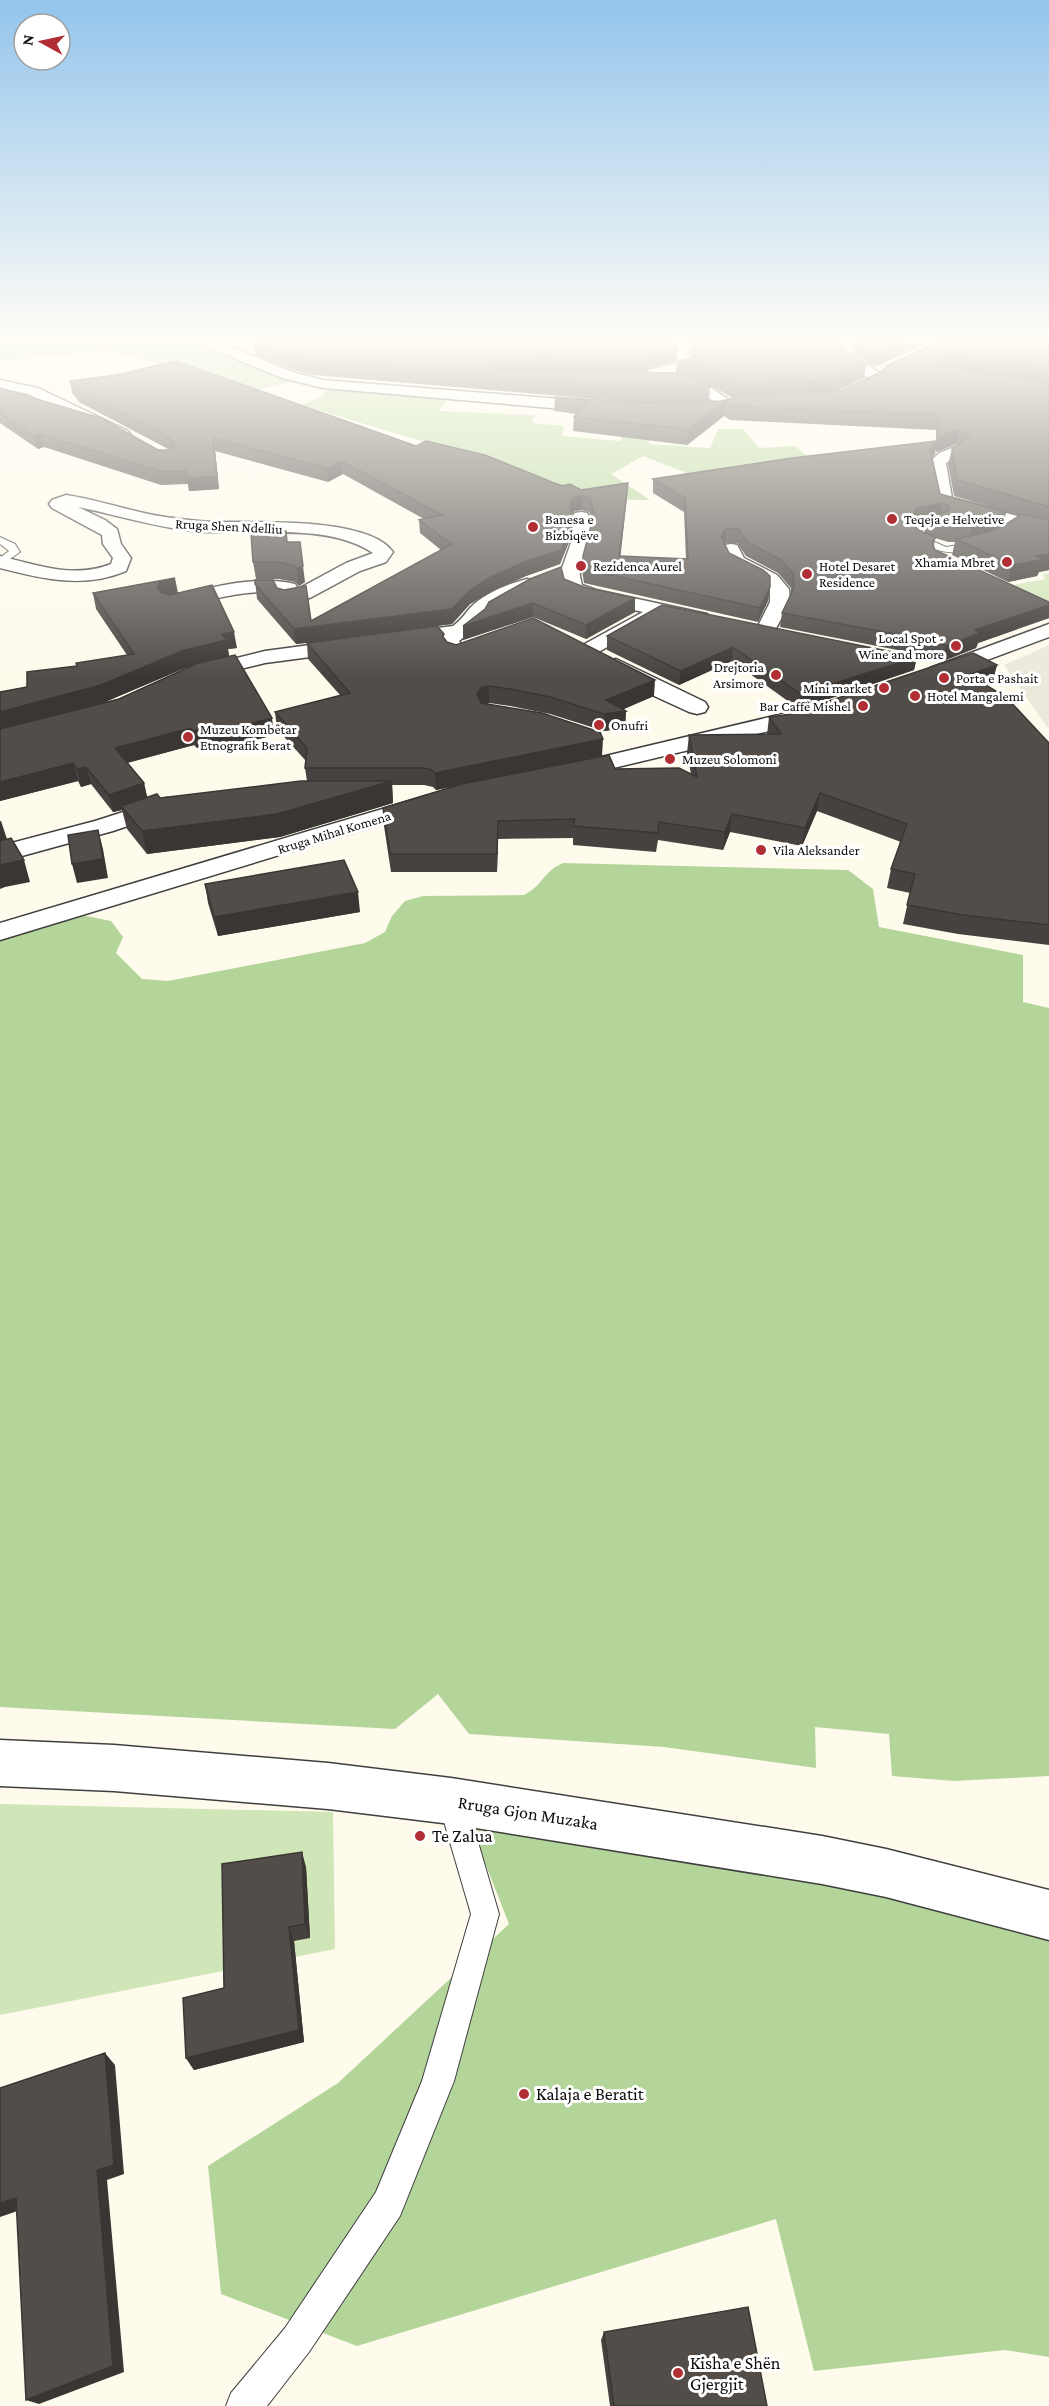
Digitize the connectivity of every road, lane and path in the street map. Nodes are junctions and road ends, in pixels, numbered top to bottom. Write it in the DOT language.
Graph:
graph roads {
  1 [pos="949,454"];
  2 [pos="581,517"];
  3 [pos="940,522"];
  4 [pos="1018,523"];
  5 [pos="1049,531"];
  6 [pos="1003,532"];
  7 [pos="993,538"];
  8 [pos="0,540"];
  9 [pos="731,549"];
  10 [pos="0,562"];
  11 [pos="557,573"];
  12 [pos="172,603"];
  13 [pos="659,609"];
  14 [pos="718,622"];
  15 [pos="741,627"];
  16 [pos="1049,630"];
  17 [pos="765,632"];
  18 [pos="785,637"];
  19 [pos="920,670"];
  20 [pos="176,682"];
  21 [pos="697,706"];
  22 [pos="827,709"];
  23 [pos="606,741"];
  24 [pos="643,754"];
  25 [pos="550,776"];
  26 [pos="377,794"];
  27 [pos="186,798"];
  28 [pos="0,854"];
  29 [pos="0,932"];
  30 [pos="0,1763"];
  31 [pos="452,1801"];
  32 [pos="1049,1915"];
  33 [pos="244,2406"];
  1 -- 4 [label="street"];
  2 -- 11 [label="street"];
  3 -- 7 [label="lane"];
  4 -- 5 [label="street"];
  4 -- 6 [label="lane"];
  8 -- 10 [label="lane"];
  9 -- 17 [label="street"];
  10 -- 12 [label="street, Rruga Shen Ndelliu"];
  11 -- 13 [label="street"];
  11 -- 20 [label="street"];
  13 -- 14 [label="street"];
  13 -- 21 [label="street"];
  15 -- 17 [label="street"];
  16 -- 19 [label="street"];
  17 -- 18 [label="street"];
  22 -- 24 [label="street"];
  23 -- 24 [label="street"];
  24 -- 25 [label="street"];
  26 -- 29 [label="street, Rruga Mihal Komena"];
  27 -- 28 [label="street"];
  30 -- 31 [label="street, Rruga Gjon Muzaka"];
  31 -- 32 [label="street, Rruga Gjon Muzaka"];
  31 -- 33 [label="lane"];
}
